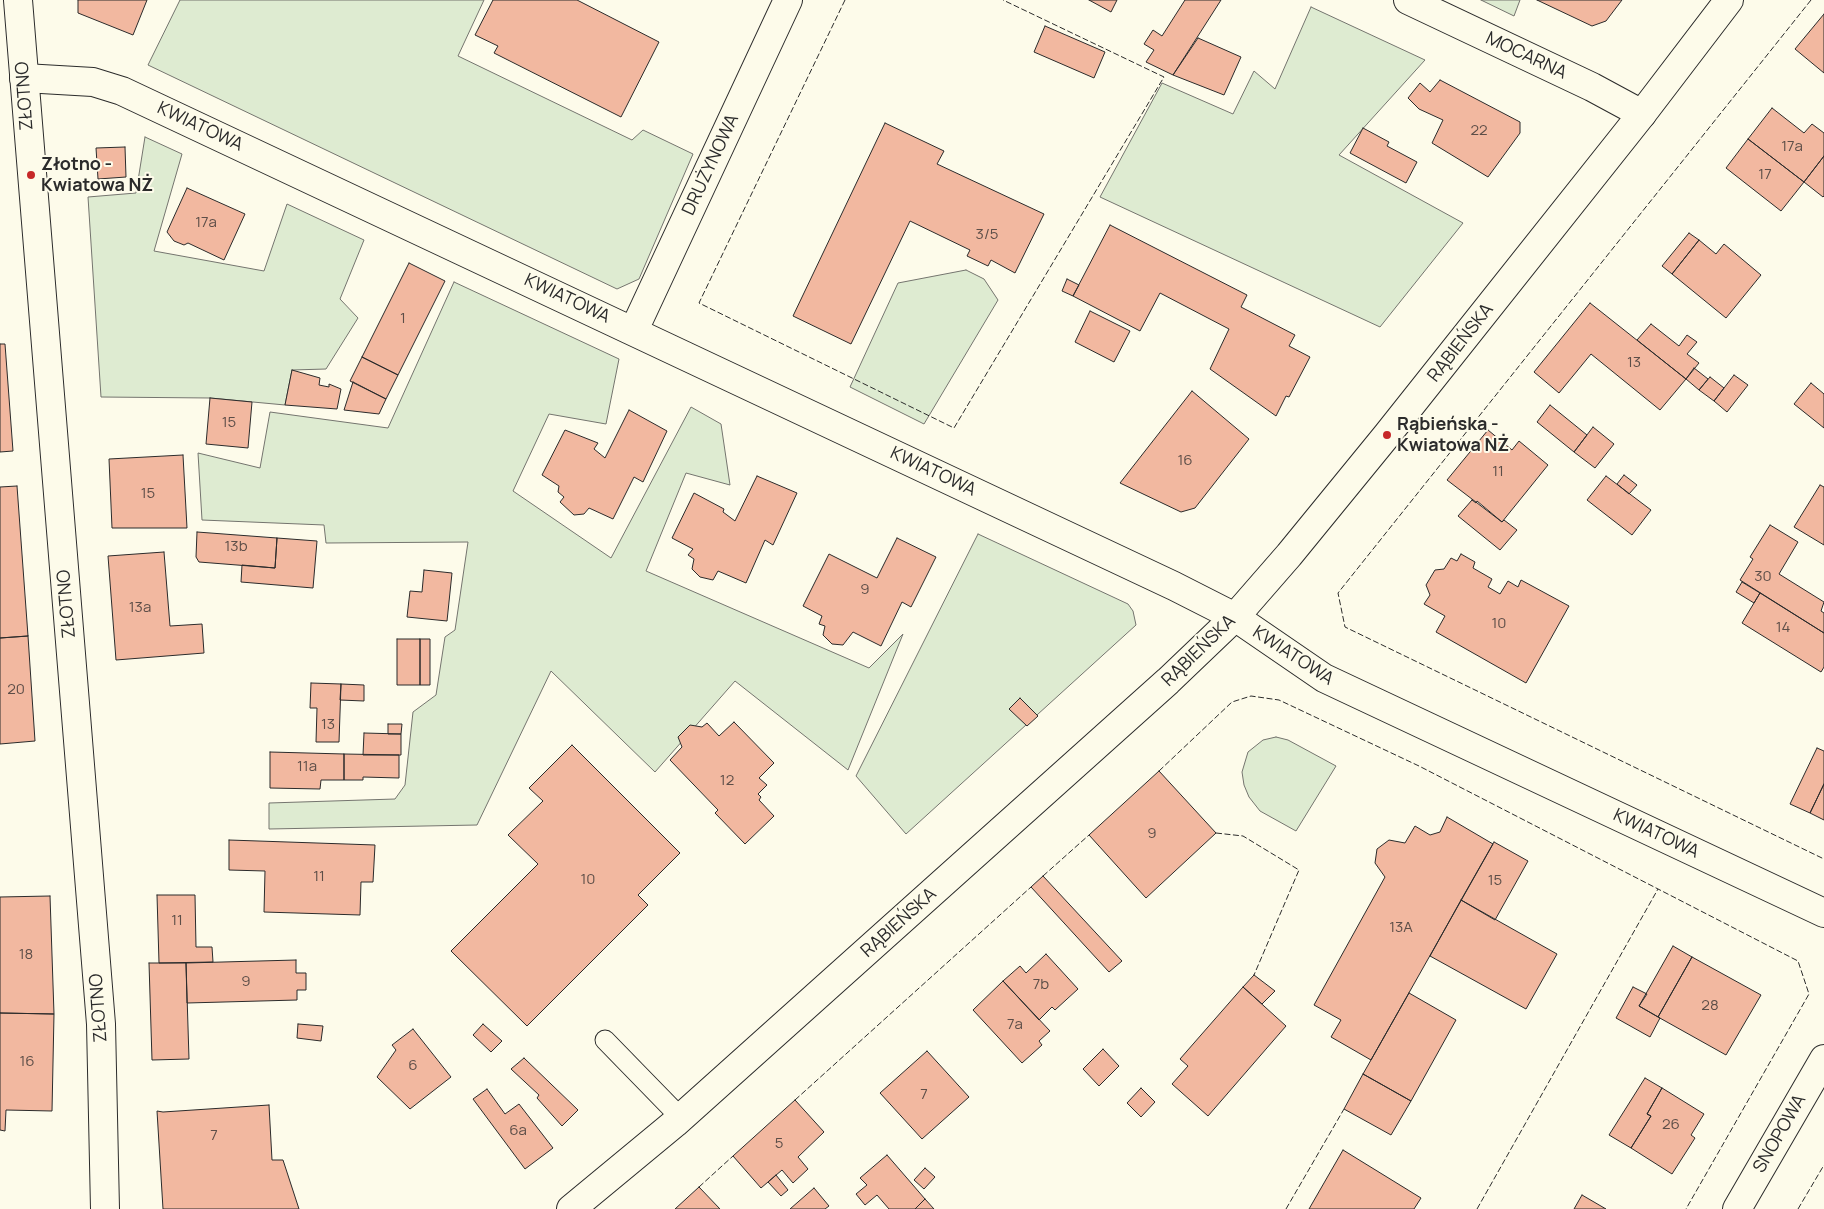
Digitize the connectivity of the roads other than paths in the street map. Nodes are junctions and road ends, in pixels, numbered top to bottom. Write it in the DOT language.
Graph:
graph roads {
  1 [pos="18,0"];
  2 [pos="788,0"];
  3 [pos="1408,0"];
  4 [pos="1729,0"];
  5 [pos="24,78"];
  6 [pos="1642,114"];
  7 [pos="634,330"];
  8 [pos="1235,617"];
  9 [pos="1824,914"];
  10 [pos="604,1040"];
  11 [pos="1824,1060"];
  12 [pos="681,1118"];
  13 [pos="105,1209"];
  14 [pos="571,1209"];
  15 [pos="1737,1209"];
  1 -- 5 [label="street, ZŁOTNO"];
  2 -- 7 [label="street, DRUŻYNOWA"];
  3 -- 6 [label="street, MOCARNA"];
  4 -- 6 [label="street, RĄBIEŃSKA"];
  5 -- 7 [label="street, KWIATOWA"];
  5 -- 13 [label="street, ZŁOTNO"];
  6 -- 8 [label="street, RĄBIEŃSKA"];
  7 -- 8 [label="street, KWIATOWA"];
  8 -- 9 [label="street, KWIATOWA"];
  8 -- 12 [label="street, RĄBIEŃSKA"];
  10 -- 12 [label="lane"];
  11 -- 15 [label="street, SNOPOWA"];
  12 -- 14 [label="street, RĄBIEŃSKA"];
}
